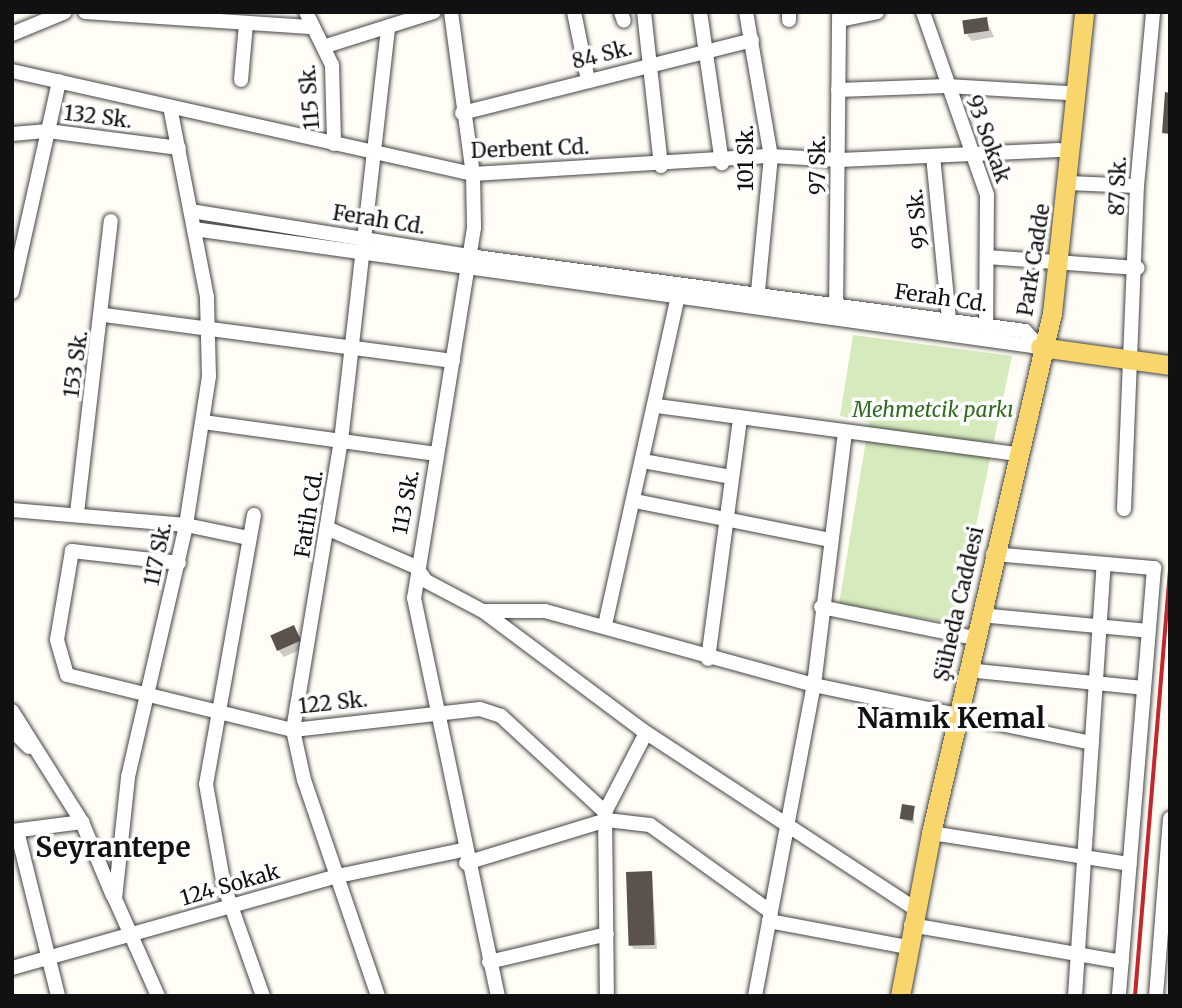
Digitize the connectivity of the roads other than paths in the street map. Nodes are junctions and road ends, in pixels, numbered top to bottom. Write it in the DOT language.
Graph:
graph roads {
  1 [pos="65,12"];
  2 [pos="85,12"];
  3 [pos="306,12"];
  4 [pos="434,12"];
  5 [pos="451,12"];
  6 [pos="574,12"];
  7 [pos="643,12"];
  8 [pos="701,12"];
  9 [pos="746,12"];
  10 [pos="877,12"];
  11 [pos="923,12"];
  12 [pos="1074,12"];
  13 [pos="1084,12"];
  14 [pos="1153,12"];
  15 [pos="839,16"];
  16 [pos="246,24"];
  17 [pos="309,27"];
  18 [pos="388,27"];
  19 [pos="12,34"];
  20 [pos="752,40"];
  21 [pos="326,46"];
  22 [pos="708,53"];
  23 [pos="651,65"];
  24 [pos="12,71"];
  25 [pos="241,80"];
  26 [pos="588,80"];
  27 [pos="59,81"];
  28 [pos="947,86"];
  29 [pos="838,90"];
  30 [pos="1067,93"];
  31 [pos="171,111"];
  32 [pos="462,113"];
  33 [pos="48,131"];
  34 [pos="12,134"];
  35 [pos="334,144"];
  36 [pos="178,148"];
  37 [pos="1059,150"];
  38 [pos="376,152"];
  39 [pos="972,155"];
  40 [pos="771,156"];
  41 [pos="933,156"];
  42 [pos="840,160"];
  43 [pos="722,163"];
  44 [pos="661,166"];
  45 [pos="473,174"];
  46 [pos="1068,183"];
  47 [pos="1137,186"];
  48 [pos="191,211"];
  49 [pos="29,218"];
  50 [pos="12,221"];
  51 [pos="111,221"];
  52 [pos="194,229"];
  53 [pos="363,239"];
  54 [pos="365,255"];
  55 [pos="987,257"];
  56 [pos="469,262"];
  57 [pos="1053,263"];
  58 [pos="1138,268"];
  59 [pos="12,292"];
  60 [pos="678,296"];
  61 [pos="757,300"];
  62 [pos="836,311"];
  63 [pos="104,315"];
  64 [pos="949,320"];
  65 [pos="986,325"];
  66 [pos="211,330"];
  67 [pos="1040,347"];
  68 [pos="353,348"];
  69 [pos="453,361"];
  70 [pos="1134,362"];
  71 [pos="1170,365"];
  72 [pos="657,406"];
  73 [pos="740,419"];
  74 [pos="203,422"];
  75 [pos="845,434"];
  76 [pos="341,441"];
  77 [pos="437,454"];
  78 [pos="1016,454"];
  79 [pos="643,461"];
  80 [pos="731,477"];
  81 [pos="635,501"];
  82 [pos="1124,509"];
  83 [pos="12,510"];
  84 [pos="76,513"];
  85 [pos="254,515"];
  86 [pos="724,523"];
  87 [pos="186,525"];
  88 [pos="328,529"];
  89 [pos="248,538"];
  90 [pos="830,540"];
  91 [pos="993,554"];
  92 [pos="178,563"];
  93 [pos="1104,565"];
  94 [pos="416,567"];
  95 [pos="821,607"];
  96 [pos="483,611"];
  97 [pos="980,615"];
  98 [pos="605,625"];
  99 [pos="1100,626"];
  100 [pos="1148,631"];
  101 [pos="975,638"];
  102 [pos="708,659"];
  103 [pos="967,670"];
  104 [pos="1097,684"];
  105 [pos="814,685"];
  106 [pos="1143,688"];
  107 [pos="149,695"];
  108 [pos="12,710"];
  109 [pos="219,710"];
  110 [pos="433,713"];
  111 [pos="956,720"];
  112 [pos="12,730"];
  113 [pos="293,730"];
  114 [pos="646,733"];
  115 [pos="1092,743"];
  116 [pos="47,765"];
  117 [pos="606,816"];
  118 [pos="1170,819"];
  119 [pos="82,821"];
  120 [pos="787,827"];
  121 [pos="15,831"];
  122 [pos="931,833"];
  123 [pos="464,856"];
  124 [pos="1082,858"];
  125 [pos="1168,860"];
  126 [pos="1130,864"];
  127 [pos="338,876"];
  128 [pos="115,899"];
  129 [pos="232,906"];
  130 [pos="770,916"];
  131 [pos="913,916"];
  132 [pos="607,934"];
  133 [pos="131,935"];
  134 [pos="907,947"];
  135 [pos="1077,957"];
  136 [pos="47,958"];
  137 [pos="1122,961"];
  138 [pos="489,962"];
  139 [pos="12,968"];
  140 [pos="58,996"];
  141 [pos="158,996"];
  142 [pos="263,996"];
  143 [pos="379,996"];
  144 [pos="498,996"];
  145 [pos="607,996"];
  146 [pos="755,996"];
  147 [pos="900,996"];
  148 [pos="1074,996"];
  149 [pos="1119,996"];
  150 [pos="1156,996"];
  1 -- 19 [label="street"];
  2 -- 16 [label="street"];
  3 -- 17 [label="street"];
  4 -- 18 [label="street"];
  5 -- 32 [label="street, 113 Sk."];
  6 -- 26 [label="street"];
  7 -- 23 [label="street"];
  8 -- 22 [label="street"];
  9 -- 20 [label="street, 101 Sk."];
  10 -- 15 [label="street"];
  11 -- 28 [label="street, 93 Sokak"];
  12 -- 30 [label="main road, Park Cadde"];
  13 -- 46 [label="main road, Park Cadde"];
  14 -- 47 [label="street, 87 Sk."];
  15 -- 29 [label="street, 97 Sk."];
  16 -- 17 [label="street"];
  16 -- 25 [label="street"];
  17 -- 21 [label="street, 115 Sk."];
  18 -- 21 [label="street"];
  18 -- 38 [label="street, Fatih Cd."];
  20 -- 22 [label="street, 84 Sk."];
  20 -- 40 [label="street, 101 Sk."];
  21 -- 35 [label="street, 115 Sk."];
  22 -- 23 [label="street, 84 Sk."];
  22 -- 43 [label="street"];
  23 -- 26 [label="street, 84 Sk."];
  23 -- 44 [label="street"];
  24 -- 27 [label="street, Derbent Cd."];
  26 -- 32 [label="street, 84 Sk."];
  27 -- 31 [label="street, Derbent Cd."];
  27 -- 33 [label="street"];
  28 -- 29 [label="street"];
  28 -- 30 [label="street"];
  28 -- 39 [label="street, 93 Sokak"];
  29 -- 42 [label="street, 97 Sk."];
  30 -- 37 [label="main road, Park Cadde"];
  31 -- 35 [label="street, Derbent Cd."];
  31 -- 36 [label="street, 117 Sk."];
  32 -- 45 [label="street, 113 Sk."];
  33 -- 34 [label="street, 132 Sk."];
  33 -- 36 [label="street, 132 Sk."];
  33 -- 49 [label="street"];
  35 -- 38 [label="street, Derbent Cd."];
  36 -- 48 [label="street, 117 Sk."];
  37 -- 39 [label="street, Derbent Cd."];
  37 -- 57 [label="main road, Park Cadde"];
  38 -- 45 [label="street, Derbent Cd."];
  38 -- 53 [label="street, Fatih Cd."];
  39 -- 41 [label="street, Derbent Cd."];
  39 -- 55 [label="street, 93 Sokak"];
  40 -- 42 [label="street, Derbent Cd."];
  40 -- 43 [label="street, Derbent Cd."];
  40 -- 61 [label="street, 101 Sk."];
  41 -- 42 [label="street, Derbent Cd."];
  41 -- 64 [label="street, 95 Sk."];
  42 -- 62 [label="street, 97 Sk."];
  43 -- 44 [label="street, Derbent Cd."];
  44 -- 45 [label="street, Derbent Cd."];
  45 -- 56 [label="street, 113 Sk."];
  46 -- 47 [label="street"];
  46 -- 57 [label="main road, Park Cadde"];
  47 -- 58 [label="street, 87 Sk."];
  48 -- 52 [label="street, 117 Sk."];
  48 -- 53 [label="street, Ferah Cd."];
  49 -- 50 [label="street"];
  49 -- 59 [label="street"];
  51 -- 63 [label="street, 153 Sk."];
  52 -- 54 [label="street, Ferah Cd."];
  52 -- 66 [label="street, 117 Sk."];
  53 -- 54 [label="street, Fatih Cd."];
  53 -- 56 [label="street, Ferah Cd."];
  54 -- 56 [label="street, Ferah Cd."];
  54 -- 68 [label="street, Fatih Cd."];
  55 -- 57 [label="street"];
  55 -- 65 [label="street, 93 Sokak"];
  56 -- 60 [label="street, Ferah Cd."];
  56 -- 61 [label="street, Ferah Cd."];
  56 -- 69 [label="street, 113 Sk."];
  57 -- 58 [label="street"];
  57 -- 67 [label="main road, Park Cadde"];
  58 -- 70 [label="street, 87 Sk."];
  60 -- 61 [label="street, Ferah Cd."];
  60 -- 72 [label="street"];
  61 -- 62 [label="street, Ferah Cd."];
  62 -- 64 [label="street, Ferah Cd."];
  62 -- 67 [label="street, Ferah Cd."];
  63 -- 66 [label="street"];
  63 -- 84 [label="street, 153 Sk."];
  64 -- 65 [label="street, Ferah Cd."];
  65 -- 67 [label="street, Ferah Cd."];
  66 -- 68 [label="street"];
  66 -- 74 [label="street, 117 Sk."];
  67 -- 70 [label="main road"];
  67 -- 78 [label="main road, Şüheda Caddesi"];
  68 -- 69 [label="street"];
  68 -- 76 [label="street, Fatih Cd."];
  69 -- 77 [label="street, 113 Sk."];
  70 -- 71 [label="main road"];
  70 -- 82 [label="street, 87 Sk."];
  72 -- 73 [label="street"];
  72 -- 79 [label="street"];
  73 -- 75 [label="street"];
  73 -- 80 [label="street"];
  74 -- 76 [label="street"];
  74 -- 87 [label="street, 117 Sk."];
  75 -- 78 [label="street"];
  75 -- 90 [label="street"];
  76 -- 77 [label="street"];
  76 -- 88 [label="street, Fatih Cd."];
  77 -- 94 [label="street, 113 Sk."];
  78 -- 91 [label="main road, Şüheda Caddesi"];
  79 -- 80 [label="street"];
  79 -- 81 [label="street"];
  80 -- 86 [label="street"];
  81 -- 86 [label="street"];
  81 -- 98 [label="street"];
  83 -- 84 [label="street"];
  84 -- 87 [label="street"];
  85 -- 89 [label="street"];
  86 -- 90 [label="street"];
  86 -- 102 [label="street"];
  87 -- 89 [label="street"];
  87 -- 92 [label="street, 117 Sk."];
  88 -- 94 [label="street"];
  88 -- 113 [label="street, Fatih Cd."];
  89 -- 109 [label="street"];
  90 -- 95 [label="street"];
  91 -- 93 [label="street"];
  91 -- 97 [label="main road, Şüheda Caddesi"];
  92 -- 107 [label="street, 117 Sk."];
  92 -- 107 [label="street, 122 Sk."];
  93 -- 99 [label="street"];
  93 -- 100 [label="street"];
  94 -- 96 [label="street"];
  94 -- 110 [label="street, 113 Sk."];
  95 -- 101 [label="street"];
  95 -- 105 [label="street"];
  96 -- 98 [label="street"];
  96 -- 114 [label="street"];
  97 -- 99 [label="street"];
  97 -- 101 [label="main road, Şüheda Caddesi"];
  98 -- 102 [label="street"];
  99 -- 100 [label="street"];
  99 -- 104 [label="street"];
  100 -- 106 [label="street"];
  101 -- 103 [label="main road, Şüheda Caddesi"];
  102 -- 105 [label="street"];
  103 -- 104 [label="street"];
  103 -- 111 [label="main road, Şüheda Caddesi"];
  104 -- 106 [label="street"];
  104 -- 115 [label="street"];
  105 -- 111 [label="street"];
  105 -- 120 [label="street"];
  106 -- 126 [label="street"];
  107 -- 109 [label="street, 122 Sk."];
  107 -- 128 [label="street, 117 Sk."];
  108 -- 116 [label="street"];
  109 -- 113 [label="street, 122 Sk."];
  109 -- 129 [label="street"];
  110 -- 113 [label="street, 122 Sk."];
  110 -- 117 [label="street, 122 Sk."];
  110 -- 123 [label="street, 113 Sk."];
  111 -- 115 [label="street"];
  111 -- 122 [label="main road, Şüheda Caddesi"];
  112 -- 116 [label="street"];
  113 -- 127 [label="street, Fatih Cd."];
  114 -- 117 [label="street"];
  114 -- 120 [label="street"];
  115 -- 124 [label="street"];
  116 -- 119 [label="street"];
  117 -- 123 [label="street, 124 Sokak"];
  117 -- 130 [label="street, 124 Sokak"];
  117 -- 132 [label="street"];
  118 -- 125 [label="street"];
  119 -- 121 [label="street"];
  119 -- 128 [label="street"];
  120 -- 130 [label="street"];
  120 -- 131 [label="street"];
  121 -- 136 [label="street"];
  122 -- 124 [label="street"];
  122 -- 131 [label="main road, Şüheda Caddesi"];
  123 -- 127 [label="street, 124 Sokak"];
  123 -- 138 [label="street, 113 Sk."];
  124 -- 126 [label="street"];
  124 -- 135 [label="street"];
  125 -- 150 [label="street"];
  126 -- 137 [label="street"];
  127 -- 129 [label="street, 124 Sokak"];
  127 -- 143 [label="street, Fatih Cd."];
  128 -- 133 [label="street"];
  129 -- 133 [label="street, 124 Sokak"];
  129 -- 142 [label="street"];
  130 -- 134 [label="street"];
  130 -- 146 [label="street"];
  131 -- 134 [label="main road, Şüheda Caddesi"];
  131 -- 135 [label="street"];
  132 -- 138 [label="street"];
  132 -- 145 [label="street"];
  133 -- 136 [label="street, 124 Sokak"];
  133 -- 141 [label="street"];
  134 -- 147 [label="main road, Şüheda Caddesi"];
  135 -- 137 [label="street"];
  135 -- 148 [label="street"];
  136 -- 139 [label="street, 124 Sokak"];
  136 -- 140 [label="street"];
  137 -- 149 [label="street"];
  138 -- 144 [label="street, 113 Sk."];
}
